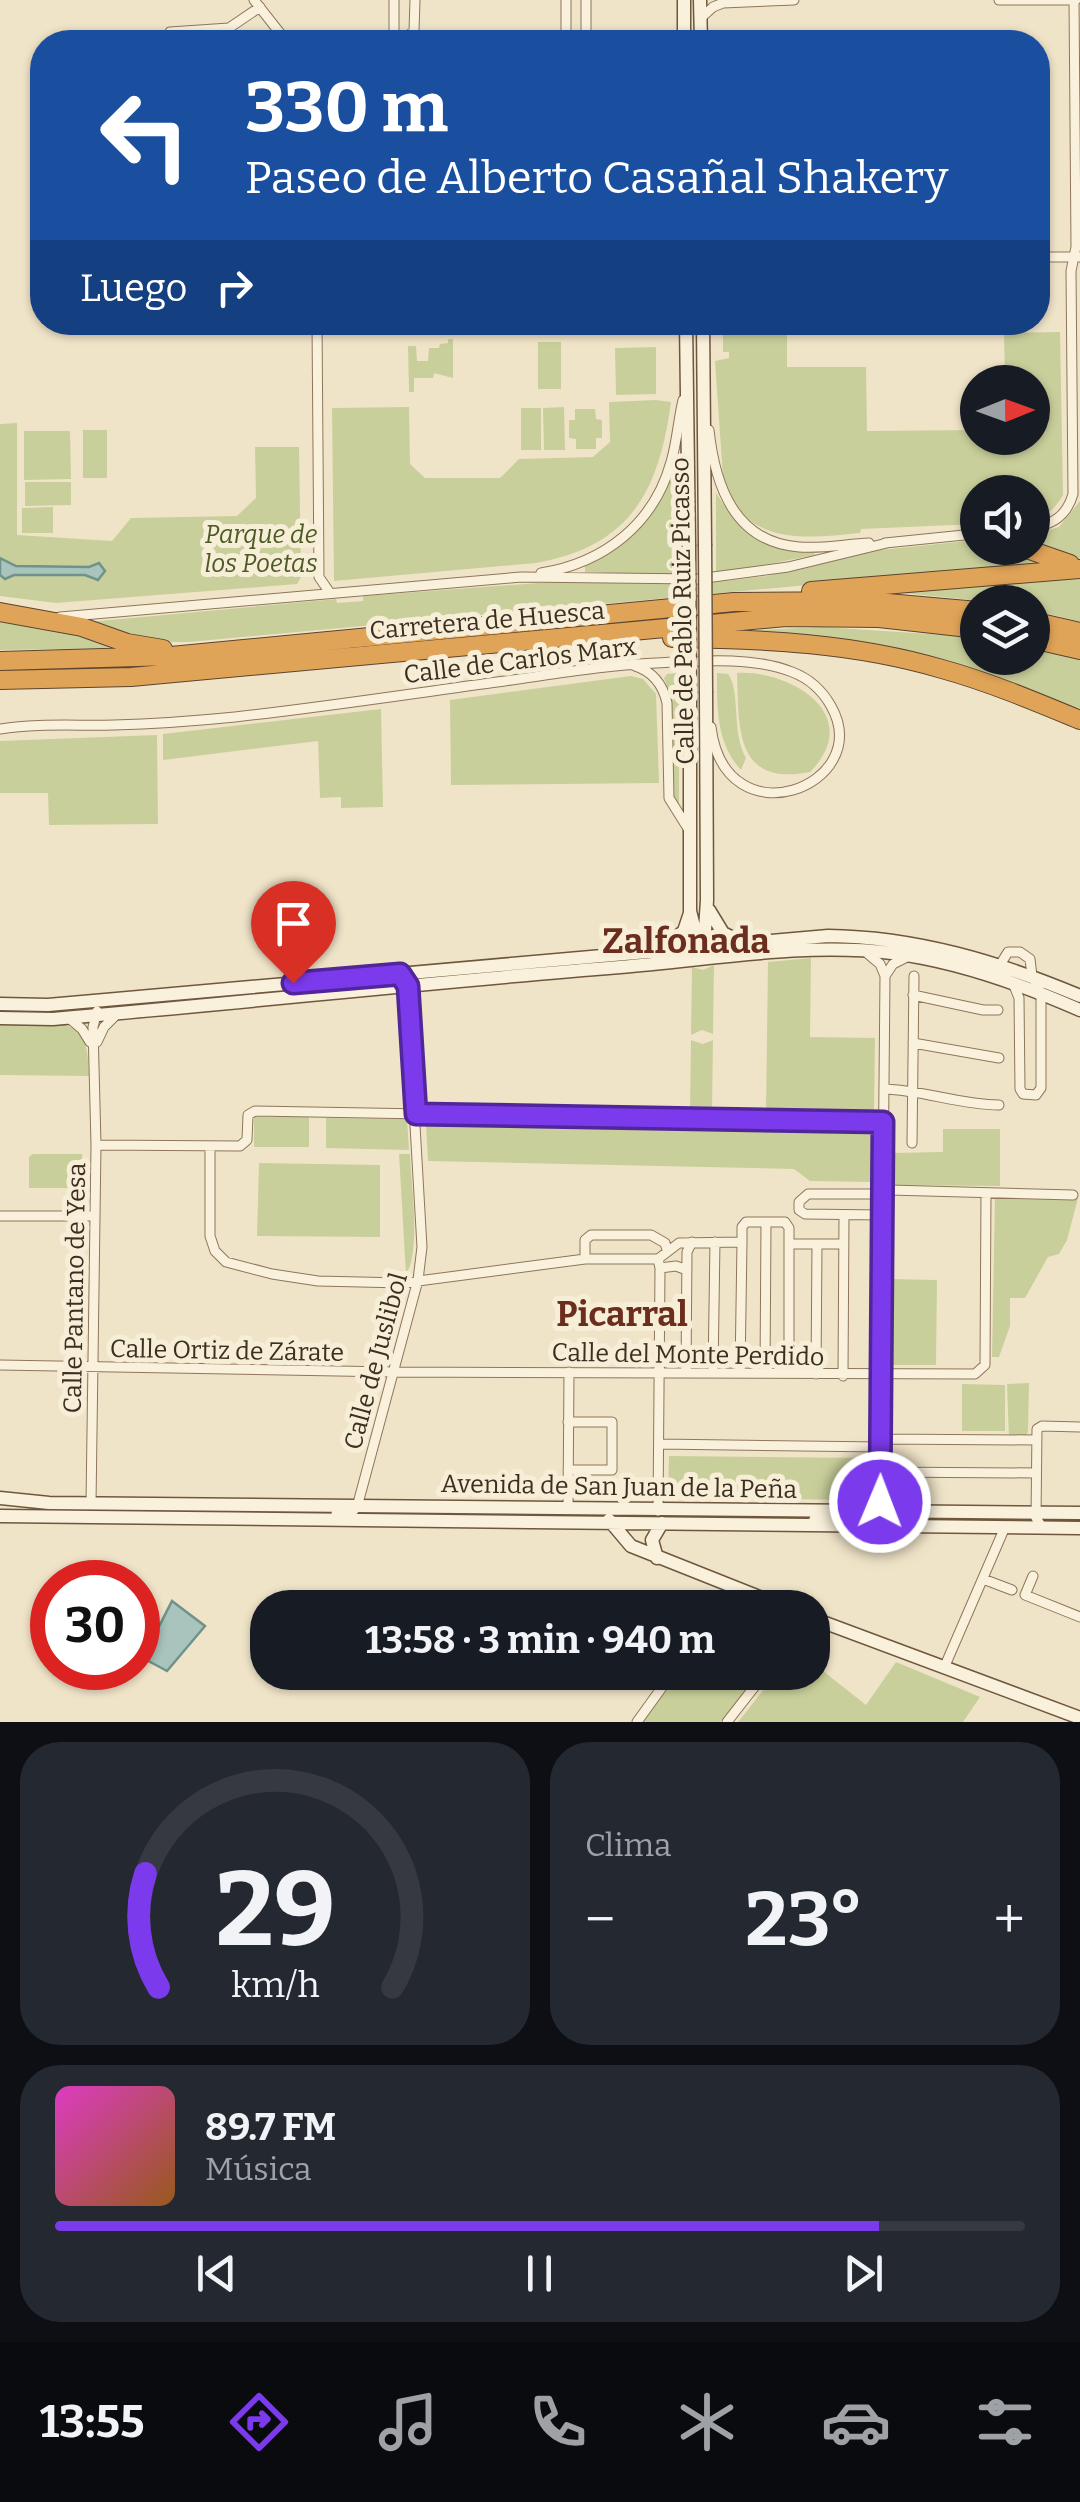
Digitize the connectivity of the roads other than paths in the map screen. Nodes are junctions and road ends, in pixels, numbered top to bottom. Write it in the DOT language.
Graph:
graph roads {
  1 [pos="394,0"];
  2 [pos="415,0"];
  3 [pos="566,0"];
  4 [pos="586,0"];
  5 [pos="794,0"];
  6 [pos="999,0"];
  7 [pos="1077,0"];
  8 [pos="709,1"];
  9 [pos="257,4"];
  10 [pos="684,4"];
  11 [pos="701,20"];
  12 [pos="394,24"];
  13 [pos="200,30"];
  14 [pos="278,30"];
  15 [pos="395,30"];
  16 [pos="397,30"];
  17 [pos="415,30"];
  18 [pos="566,30"];
  19 [pos="586,30"];
  20 [pos="684,30"];
  21 [pos="701,30"];
  22 [pos="1050,257"];
  23 [pos="1077,257"];
  24 [pos="317,335"];
  25 [pos="686,335"];
  26 [pos="703,335"];
  27 [pos="702,357"];
  28 [pos="687,383"];
  29 [pos="1050,524"];
  30 [pos="960,535"];
  31 [pos="886,542"];
  32 [pos="1050,560"];
  33 [pos="1080,568"];
  34 [pos="319,577"];
  35 [pos="521,577"];
  36 [pos="330,593"];
  37 [pos="298,597"];
  38 [pos="734,602"];
  39 [pos="960,609"];
  40 [pos="0,612"];
  41 [pos="40,618"];
  42 [pos="1050,624"];
  43 [pos="960,626"];
  44 [pos="1080,632"];
  45 [pos="592,637"];
  46 [pos="1050,643"];
  47 [pos="223,650"];
  48 [pos="1080,650"];
  49 [pos="0,660"];
  50 [pos="628,665"];
  51 [pos="0,680"];
  52 [pos="45,680"];
  53 [pos="706,694"];
  54 [pos="0,696"];
  55 [pos="1080,720"];
  56 [pos="0,729"];
  57 [pos="690,832"];
  58 [pos="707,900"];
  59 [pos="690,911"];
  60 [pos="746,942"];
  61 [pos="903,942"];
  62 [pos="699,946"];
  63 [pos="656,950"];
  64 [pos="864,951"];
  65 [pos="887,952"];
  66 [pos="910,956"];
  67 [pos="723,958"];
  68 [pos="674,962"];
  69 [pos="1000,965"];
  70 [pos="884,974"];
  71 [pos="914,976"];
  72 [pos="1032,976"];
  73 [pos="404,980"];
  74 [pos="1011,983"];
  75 [pos="1041,993"];
  76 [pos="914,994"];
  77 [pos="1080,996"];
  78 [pos="208,997"];
  79 [pos="105,1000"];
  80 [pos="0,1004"];
  81 [pos="998,1010"];
  82 [pos="1080,1010"];
  83 [pos="124,1012"];
  84 [pos="1019,1012"];
  85 [pos="1040,1012"];
  86 [pos="94,1015"];
  87 [pos="0,1018"];
  88 [pos="69,1018"];
  89 [pos="913,1043"];
  90 [pos="94,1054"];
  91 [pos="998,1058"];
  92 [pos="884,1089"];
  93 [pos="912,1090"];
  94 [pos="999,1104"];
  95 [pos="416,1114"];
  96 [pos="883,1122"];
  97 [pos="912,1143"];
  98 [pos="96,1146"];
  99 [pos="210,1146"];
  100 [pos="882,1192"];
  101 [pos="986,1193"];
  102 [pos="1074,1194"];
  103 [pos="844,1215"];
  104 [pos="881,1215"];
  105 [pos="0,1216"];
  106 [pos="95,1216"];
  107 [pos="766,1222"];
  108 [pos="692,1242"];
  109 [pos="715,1242"];
  110 [pos="742,1242"];
  111 [pos="790,1244"];
  112 [pos="818,1244"];
  113 [pos="844,1244"];
  114 [pos="667,1250"];
  115 [pos="585,1260"];
  116 [pos="659,1264"];
  117 [pos="687,1270"];
  118 [pos="418,1280"];
  119 [pos="0,1365"];
  120 [pos="92,1369"];
  121 [pos="393,1372"];
  122 [pos="568,1372"];
  123 [pos="660,1372"];
  124 [pos="686,1373"];
  125 [pos="713,1373"];
  126 [pos="740,1373"];
  127 [pos="765,1373"];
  128 [pos="879,1373"];
  129 [pos="789,1374"];
  130 [pos="816,1374"];
  131 [pos="843,1376"];
  132 [pos="568,1422"];
  133 [pos="1080,1426"];
  134 [pos="1036,1440"];
  135 [pos="881,1443"];
  136 [pos="659,1444"];
  137 [pos="568,1470"];
  138 [pos="880,1472"];
  139 [pos="1036,1473"];
  140 [pos="0,1498"];
  141 [pos="91,1504"];
  142 [pos="357,1506"];
  143 [pos="568,1508"];
  144 [pos="597,1508"];
  145 [pos="880,1512"];
  146 [pos="1036,1513"];
  147 [pos="1080,1513"];
  148 [pos="0,1516"];
  149 [pos="103,1518"];
  150 [pos="664,1518"];
  151 [pos="279,1520"];
  152 [pos="611,1522"];
  153 [pos="782,1526"];
  154 [pos="1005,1527"];
  155 [pos="1042,1528"];
  156 [pos="1080,1528"];
  157 [pos="657,1558"];
  158 [pos="1032,1576"];
  159 [pos="983,1579"];
  160 [pos="736,1587"];
  161 [pos="734,1590"];
  162 [pos="743,1590"];
  163 [pos="1012,1590"];
  164 [pos="1080,1618"];
  165 [pos="830,1625"];
  166 [pos="944,1668"];
  167 [pos="660,1690"];
  168 [pos="752,1690"];
  169 [pos="1080,1718"];
  170 [pos="636,1722"];
  171 [pos="727,1722"];
  1 -- 12 [label="street"];
  2 -- 17 [label="street"];
  3 -- 18 [label="street"];
  4 -- 19 [label="street"];
  5 -- 8 [label="street"];
  6 -- 7 [label="street"];
  7 -- 23 [label="street"];
  8 -- 10 [label="street"];
  8 -- 11 [label="main road"];
  8 -- 11 [label="street"];
  9 -- 13 [label="street"];
  9 -- 14 [label="street"];
  10 -- 20 [label="main road"];
  11 -- 21 [label="main road"];
  12 -- 15 [label="street"];
  12 -- 16 [label="street"];
  22 -- 23 [label="street"];
  23 -- 29 [label="street"];
  24 -- 34 [label="street"];
  25 -- 28 [label="main road, Calle de Pablo Ruiz Picasso"];
  26 -- 27 [label="main road, Calle de Pablo Ruiz Picasso"];
  27 -- 31 [label="street"];
  27 -- 53 [label="main road, Calle de Pablo Ruiz Picasso, bridge"];
  28 -- 35 [label="street"];
  28 -- 57 [label="main road, Calle de Pablo Ruiz Picasso, bridge"];
  30 -- 31 [label="street"];
  31 -- 35 [label="street"];
  32 -- 33 [label="highway"];
  33 -- 38 [label="highway"];
  34 -- 36 [label="street"];
  34 -- 37 [label="street"];
  35 -- 36 [label="street"];
  36 -- 37 [label="street"];
  37 -- 41 [label="street"];
  38 -- 39 [label="highway, Carretera de Huesca"];
  38 -- 47 [label="highway, Carretera de Huesca"];
  40 -- 41 [label="highway"];
  41 -- 47 [label="highway"];
  42 -- 44 [label="highway"];
  43 -- 45 [label="highway, Carretera de Huesca"];
  45 -- 52 [label="highway, Carretera de Huesca"];
  45 -- 55 [label="highway"];
  46 -- 48 [label="highway"];
  47 -- 49 [label="highway, Carretera de Huesca"];
  50 -- 53 [label="street, Calle de Carlos Marx"];
  50 -- 56 [label="street, Calle de Carlos Marx"];
  50 -- 57 [label="street, Calle de Pablo Ruiz Picasso"];
  51 -- 52 [label="highway, Carretera de Huesca"];
  52 -- 54 [label="highway"];
  53 -- 58 [label="main road, Calle de Pablo Ruiz Picasso"];
  57 -- 59 [label="main road, Calle de Pablo Ruiz Picasso"];
  58 -- 60 [label="main road"];
  58 -- 62 [label="main road, Calle de Pablo Ruiz Picasso"];
  59 -- 62 [label="main road, Calle de Pablo Ruiz Picasso"];
  59 -- 63 [label="main road"];
  60 -- 61 [label="main road"];
  60 -- 62 [label="main road"];
  61 -- 65 [label="street"];
  61 -- 69 [label="main road"];
  62 -- 63 [label="main road"];
  62 -- 67 [label="main road"];
  62 -- 68 [label="main road"];
  63 -- 73 [label="main road"];
  64 -- 65 [label="main road"];
  64 -- 67 [label="main road"];
  64 -- 70 [label="street"];
  65 -- 66 [label="main road"];
  65 -- 70 [label="street"];
  66 -- 70 [label="street"];
  66 -- 74 [label="main road"];
  67 -- 68 [label="main road"];
  68 -- 73 [label="main road"];
  69 -- 72 [label="main road"];
  69 -- 74 [label="street"];
  70 -- 92 [label="street"];
  71 -- 76 [label="street"];
  72 -- 75 [label="street"];
  72 -- 77 [label="main road"];
  73 -- 78 [label="main road"];
  73 -- 95 [label="street, Calle de Juslibol"];
  74 -- 75 [label="main road"];
  74 -- 84 [label="street"];
  75 -- 82 [label="main road"];
  75 -- 85 [label="street"];
  76 -- 81 [label="street"];
  76 -- 89 [label="street"];
  78 -- 79 [label="main road"];
  78 -- 83 [label="main road"];
  79 -- 80 [label="main road"];
  79 -- 86 [label="street"];
  83 -- 86 [label="main road"];
  83 -- 90 [label="street"];
  84 -- 85 [label="street"];
  84 -- 85 [label="street"];
  86 -- 88 [label="main road"];
  86 -- 90 [label="street, Calle Pantano de Yesa"];
  87 -- 88 [label="main road"];
  88 -- 90 [label="street"];
  89 -- 91 [label="street"];
  89 -- 93 [label="street"];
  90 -- 98 [label="street, Calle Pantano de Yesa"];
  92 -- 93 [label="street"];
  92 -- 96 [label="street"];
  93 -- 94 [label="street"];
  93 -- 97 [label="street"];
  95 -- 96 [label="street"];
  95 -- 99 [label="street"];
  95 -- 118 [label="street, Calle de Juslibol"];
  96 -- 100 [label="street"];
  98 -- 99 [label="street"];
  98 -- 106 [label="street, Calle Pantano de Yesa"];
  99 -- 118 [label="street"];
  100 -- 101 [label="street"];
  100 -- 103 [label="street"];
  100 -- 104 [label="street"];
  101 -- 102 [label="street"];
  101 -- 128 [label="street, Calle del Monte Perdido"];
  103 -- 104 [label="street"];
  103 -- 113 [label="street"];
  104 -- 128 [label="street"];
  105 -- 106 [label="street"];
  106 -- 120 [label="street, Calle Pantano de Yesa"];
  107 -- 110 [label="street"];
  107 -- 111 [label="street"];
  107 -- 127 [label="street"];
  108 -- 109 [label="street"];
  108 -- 114 [label="street"];
  108 -- 117 [label="street"];
  109 -- 110 [label="street"];
  109 -- 125 [label="street"];
  110 -- 126 [label="street"];
  111 -- 112 [label="street"];
  111 -- 129 [label="street"];
  112 -- 113 [label="street"];
  112 -- 130 [label="street"];
  113 -- 131 [label="street"];
  114 -- 115 [label="street"];
  114 -- 116 [label="street"];
  115 -- 116 [label="street"];
  115 -- 118 [label="street"];
  116 -- 117 [label="street"];
  116 -- 123 [label="street"];
  117 -- 124 [label="street"];
  118 -- 121 [label="street, Calle de Juslibol"];
  119 -- 120 [label="street, Calle Ortiz de Zárate"];
  120 -- 121 [label="street, Calle Ortiz de Zárate"];
  120 -- 141 [label="street, Calle Pantano de Yesa"];
  121 -- 122 [label="street, Calle del Monte Perdido"];
  121 -- 142 [label="street, Calle de Juslibol"];
  122 -- 123 [label="street, Calle del Monte Perdido"];
  122 -- 132 [label="street"];
  123 -- 124 [label="street, Calle del Monte Perdido"];
  123 -- 136 [label="street"];
  124 -- 125 [label="street, Calle del Monte Perdido"];
  125 -- 126 [label="street, Calle del Monte Perdido"];
  126 -- 127 [label="street, Calle del Monte Perdido"];
  127 -- 129 [label="street, Calle del Monte Perdido"];
  128 -- 131 [label="street, Calle del Monte Perdido"];
  128 -- 135 [label="street"];
  129 -- 130 [label="street, Calle del Monte Perdido"];
  130 -- 131 [label="street, Calle del Monte Perdido"];
  132 -- 137 [label="street"];
  132 -- 137 [label="street"];
  133 -- 134 [label="street"];
  134 -- 135 [label="street"];
  134 -- 139 [label="street"];
  135 -- 136 [label="street"];
  135 -- 138 [label="street"];
  136 -- 150 [label="street"];
  137 -- 143 [label="street"];
  138 -- 139 [label="street"];
  138 -- 145 [label="street"];
  139 -- 146 [label="street"];
  140 -- 141 [label="main road, Avenida de San Juan de la Peña"];
  141 -- 142 [label="main road, Avenida de San Juan de la Peña"];
  141 -- 149 [label="street"];
  142 -- 143 [label="main road, Avenida de San Juan de la Peña"];
  142 -- 151 [label="street, Avenida de San Juan de la Peña"];
  143 -- 144 [label="main road, Avenida de San Juan de la Peña"];
  144 -- 150 [label="main road, Avenida de San Juan de la Peña"];
  144 -- 152 [label="main road"];
  145 -- 146 [label="main road, Avenida de San Juan de la Peña"];
  145 -- 150 [label="main road, Avenida de San Juan de la Peña"];
  145 -- 153 [label="street, Avenida de San Juan de la Peña"];
  146 -- 147 [label="main road, Avenida de San Juan de la Peña"];
  146 -- 155 [label="street"];
  148 -- 149 [label="main road, Avenida de San Juan de la Peña"];
  149 -- 151 [label="main road, Avenida de San Juan de la Peña"];
  150 -- 152 [label="main road, Avenida de San Juan de la Peña"];
  150 -- 153 [label="main road, Avenida de San Juan de la Peña"];
  150 -- 157 [label="main road"];
  151 -- 152 [label="main road, Avenida de San Juan de la Peña"];
  152 -- 157 [label="main road"];
  153 -- 154 [label="main road, Avenida de San Juan de la Peña"];
  154 -- 155 [label="main road, Avenida de San Juan de la Peña"];
  154 -- 159 [label="street"];
  155 -- 156 [label="main road, Avenida de San Juan de la Peña"];
  157 -- 160 [label="main road"];
  158 -- 164 [label="street"];
  159 -- 163 [label="street"];
  159 -- 166 [label="street"];
  160 -- 161 [label="street"];
  160 -- 162 [label="main road"];
  165 -- 166 [label="main road"];
  166 -- 169 [label="main road"];
  167 -- 170 [label="street"];
  168 -- 171 [label="street"];
}
